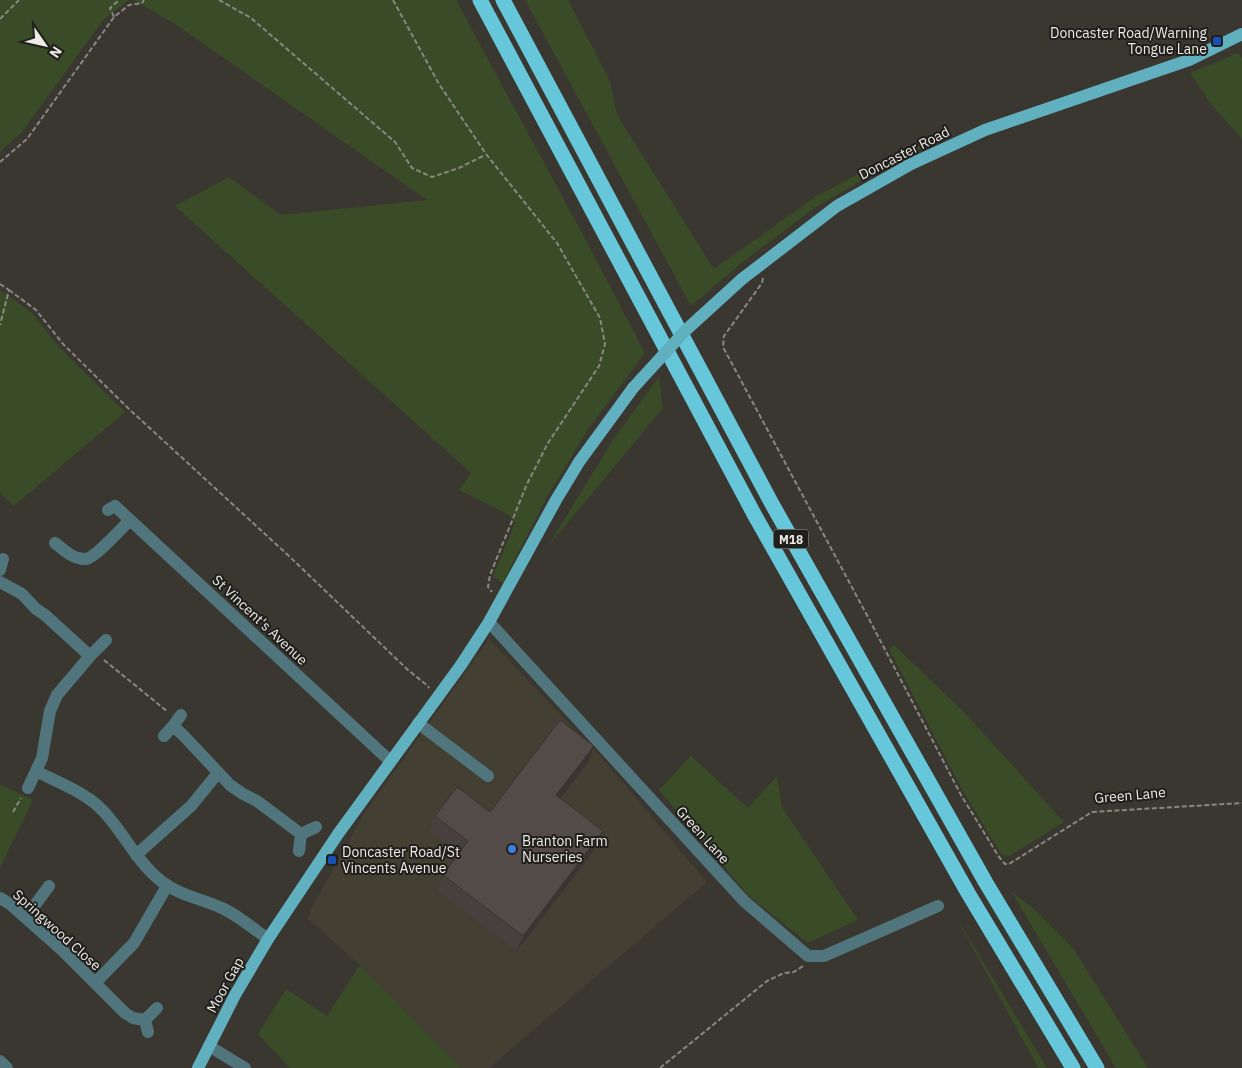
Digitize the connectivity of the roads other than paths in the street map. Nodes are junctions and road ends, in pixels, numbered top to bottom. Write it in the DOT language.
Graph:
graph roads {
  1 [pos="480,0"];
  2 [pos="503,0"];
  3 [pos="1242,34"];
  4 [pos="114,505"];
  5 [pos="130,520"];
  6 [pos="55,543"];
  7 [pos="0,582"];
  8 [pos="489,622"];
  9 [pos="106,640"];
  10 [pos="92,654"];
  11 [pos="418,723"];
  12 [pos="164,736"];
  13 [pos="390,761"];
  14 [pos="36,771"];
  15 [pos="218,773"];
  16 [pos="488,776"];
  17 [pos="28,788"];
  18 [pos="316,828"];
  19 [pos="301,834"];
  20 [pos="299,851"];
  21 [pos="136,855"];
  22 [pos="49,886"];
  23 [pos="167,886"];
  24 [pos="0,898"];
  25 [pos="938,906"];
  26 [pos="26,917"];
  27 [pos="268,939"];
  28 [pos="94,983"];
  29 [pos="157,1008"];
  30 [pos="209,1046"];
  31 [pos="0,1061"];
  32 [pos="8,1068"];
  33 [pos="198,1068"];
  34 [pos="245,1068"];
  35 [pos="1073,1068"];
  36 [pos="1097,1068"];
  1 -- 35 [label="highway, M18"];
  2 -- 36 [label="highway, M18"];
  3 -- 8 [label="main road, Doncaster Road, bridge"];
  4 -- 5 [label="street, St Vincent's Avenue"];
  5 -- 6 [label="street"];
  5 -- 13 [label="street, St Vincent's Avenue"];
  7 -- 10 [label="street"];
  8 -- 11 [label="main road, Moor Gap"];
  8 -- 25 [label="street, Green Lane"];
  9 -- 10 [label="street"];
  10 -- 14 [label="street"];
  11 -- 13 [label="main road, Moor Gap"];
  11 -- 16 [label="street"];
  12 -- 15 [label="street"];
  13 -- 27 [label="main road, Moor Gap"];
  14 -- 17 [label="street"];
  14 -- 21 [label="street"];
  15 -- 19 [label="street"];
  15 -- 21 [label="street"];
  18 -- 19 [label="street"];
  19 -- 20 [label="street"];
  21 -- 23 [label="street"];
  22 -- 26 [label="street"];
  23 -- 27 [label="street"];
  23 -- 28 [label="street, Springwood Close"];
  24 -- 26 [label="street, Springwood Close"];
  26 -- 28 [label="street, Springwood Close"];
  27 -- 30 [label="main road, Moor Gap"];
  28 -- 29 [label="street, Springwood Close"];
  30 -- 33 [label="main road, Moor Gap"];
  30 -- 34 [label="street"];
  31 -- 32 [label="street"];
}
